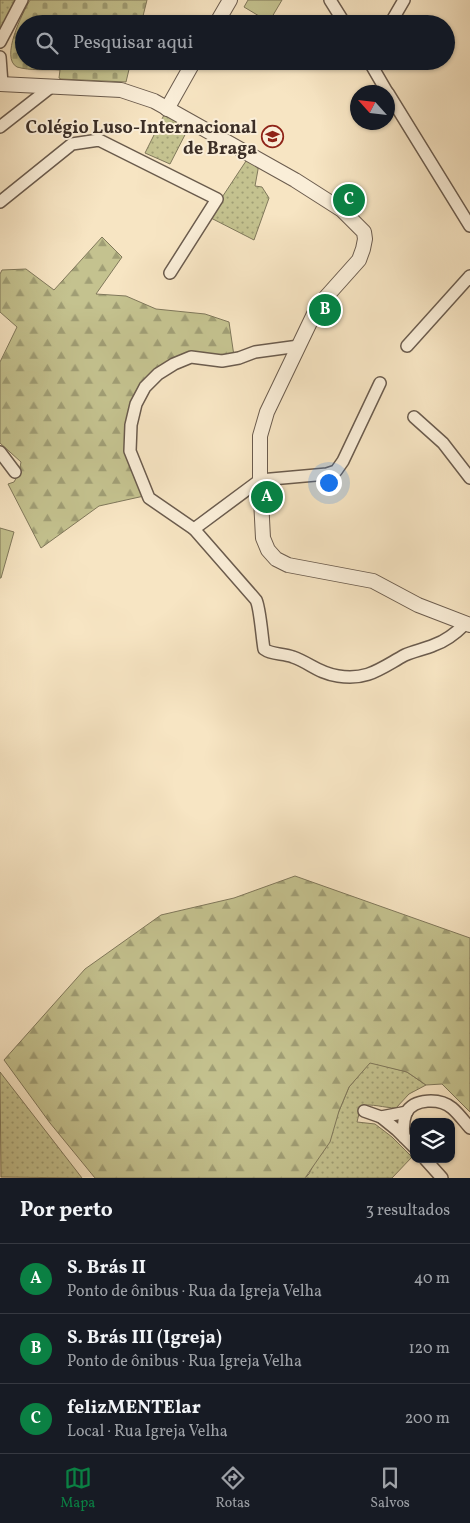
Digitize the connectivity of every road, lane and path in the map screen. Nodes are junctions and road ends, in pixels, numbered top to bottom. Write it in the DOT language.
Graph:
graph roads {
  1 [pos="22,0"];
  2 [pos="230,0"];
  3 [pos="330,0"];
  4 [pos="404,0"];
  5 [pos="221,15"];
  6 [pos="339,15"];
  7 [pos="395,15"];
  8 [pos="0,42"];
  9 [pos="0,57"];
  10 [pos="189,70"];
  11 [pos="374,70"];
  12 [pos="1,84"];
  13 [pos="382,85"];
  14 [pos="51,87"];
  15 [pos="395,106"];
  16 [pos="167,109"];
  17 [pos="0,127"];
  18 [pos="0,202"];
  19 [pos="470,226"];
  20 [pos="170,273"];
  21 [pos="470,276"];
  22 [pos="299,346"];
  23 [pos="407,346"];
  24 [pos="380,383"];
  25 [pos="414,417"];
  26 [pos="0,452"];
  27 [pos="15,472"];
  28 [pos="470,478"];
  29 [pos="260,480"];
  30 [pos="194,529"];
  31 [pos="468,625"];
  32 [pos="364,1111"];
  33 [pos="407,1112"];
  34 [pos="381,1117"];
  35 [pos="470,1128"];
  36 [pos="404,1137"];
  37 [pos="410,1143"];
  38 [pos="429,1163"];
  39 [pos="442,1178"];
  1 -- 8 [label="street"];
  2 -- 5 [label="street"];
  3 -- 6 [label="street"];
  4 -- 7 [label="street"];
  9 -- 12 [label="street"];
  10 -- 16 [label="street"];
  11 -- 13 [label="street"];
  12 -- 14 [label="street"];
  14 -- 16 [label="street"];
  14 -- 17 [label="street"];
  15 -- 19 [label="street"];
  16 -- 22 [label="street"];
  18 -- 20 [label="street"];
  21 -- 23 [label="street"];
  22 -- 29 [label="street"];
  22 -- 30 [label="street"];
  24 -- 29 [label="street"];
  25 -- 28 [label="street"];
  26 -- 27 [label="street"];
  29 -- 30 [label="street"];
  29 -- 31 [label="street"];
  30 -- 31 [label="street"];
  32 -- 34 [label="street"];
  33 -- 34 [label="street"];
  33 -- 35 [label="street"];
  33 -- 36 [label="street"];
  34 -- 36 [label="street"];
  36 -- 37 [label="street"];
  38 -- 39 [label="street"];
}
